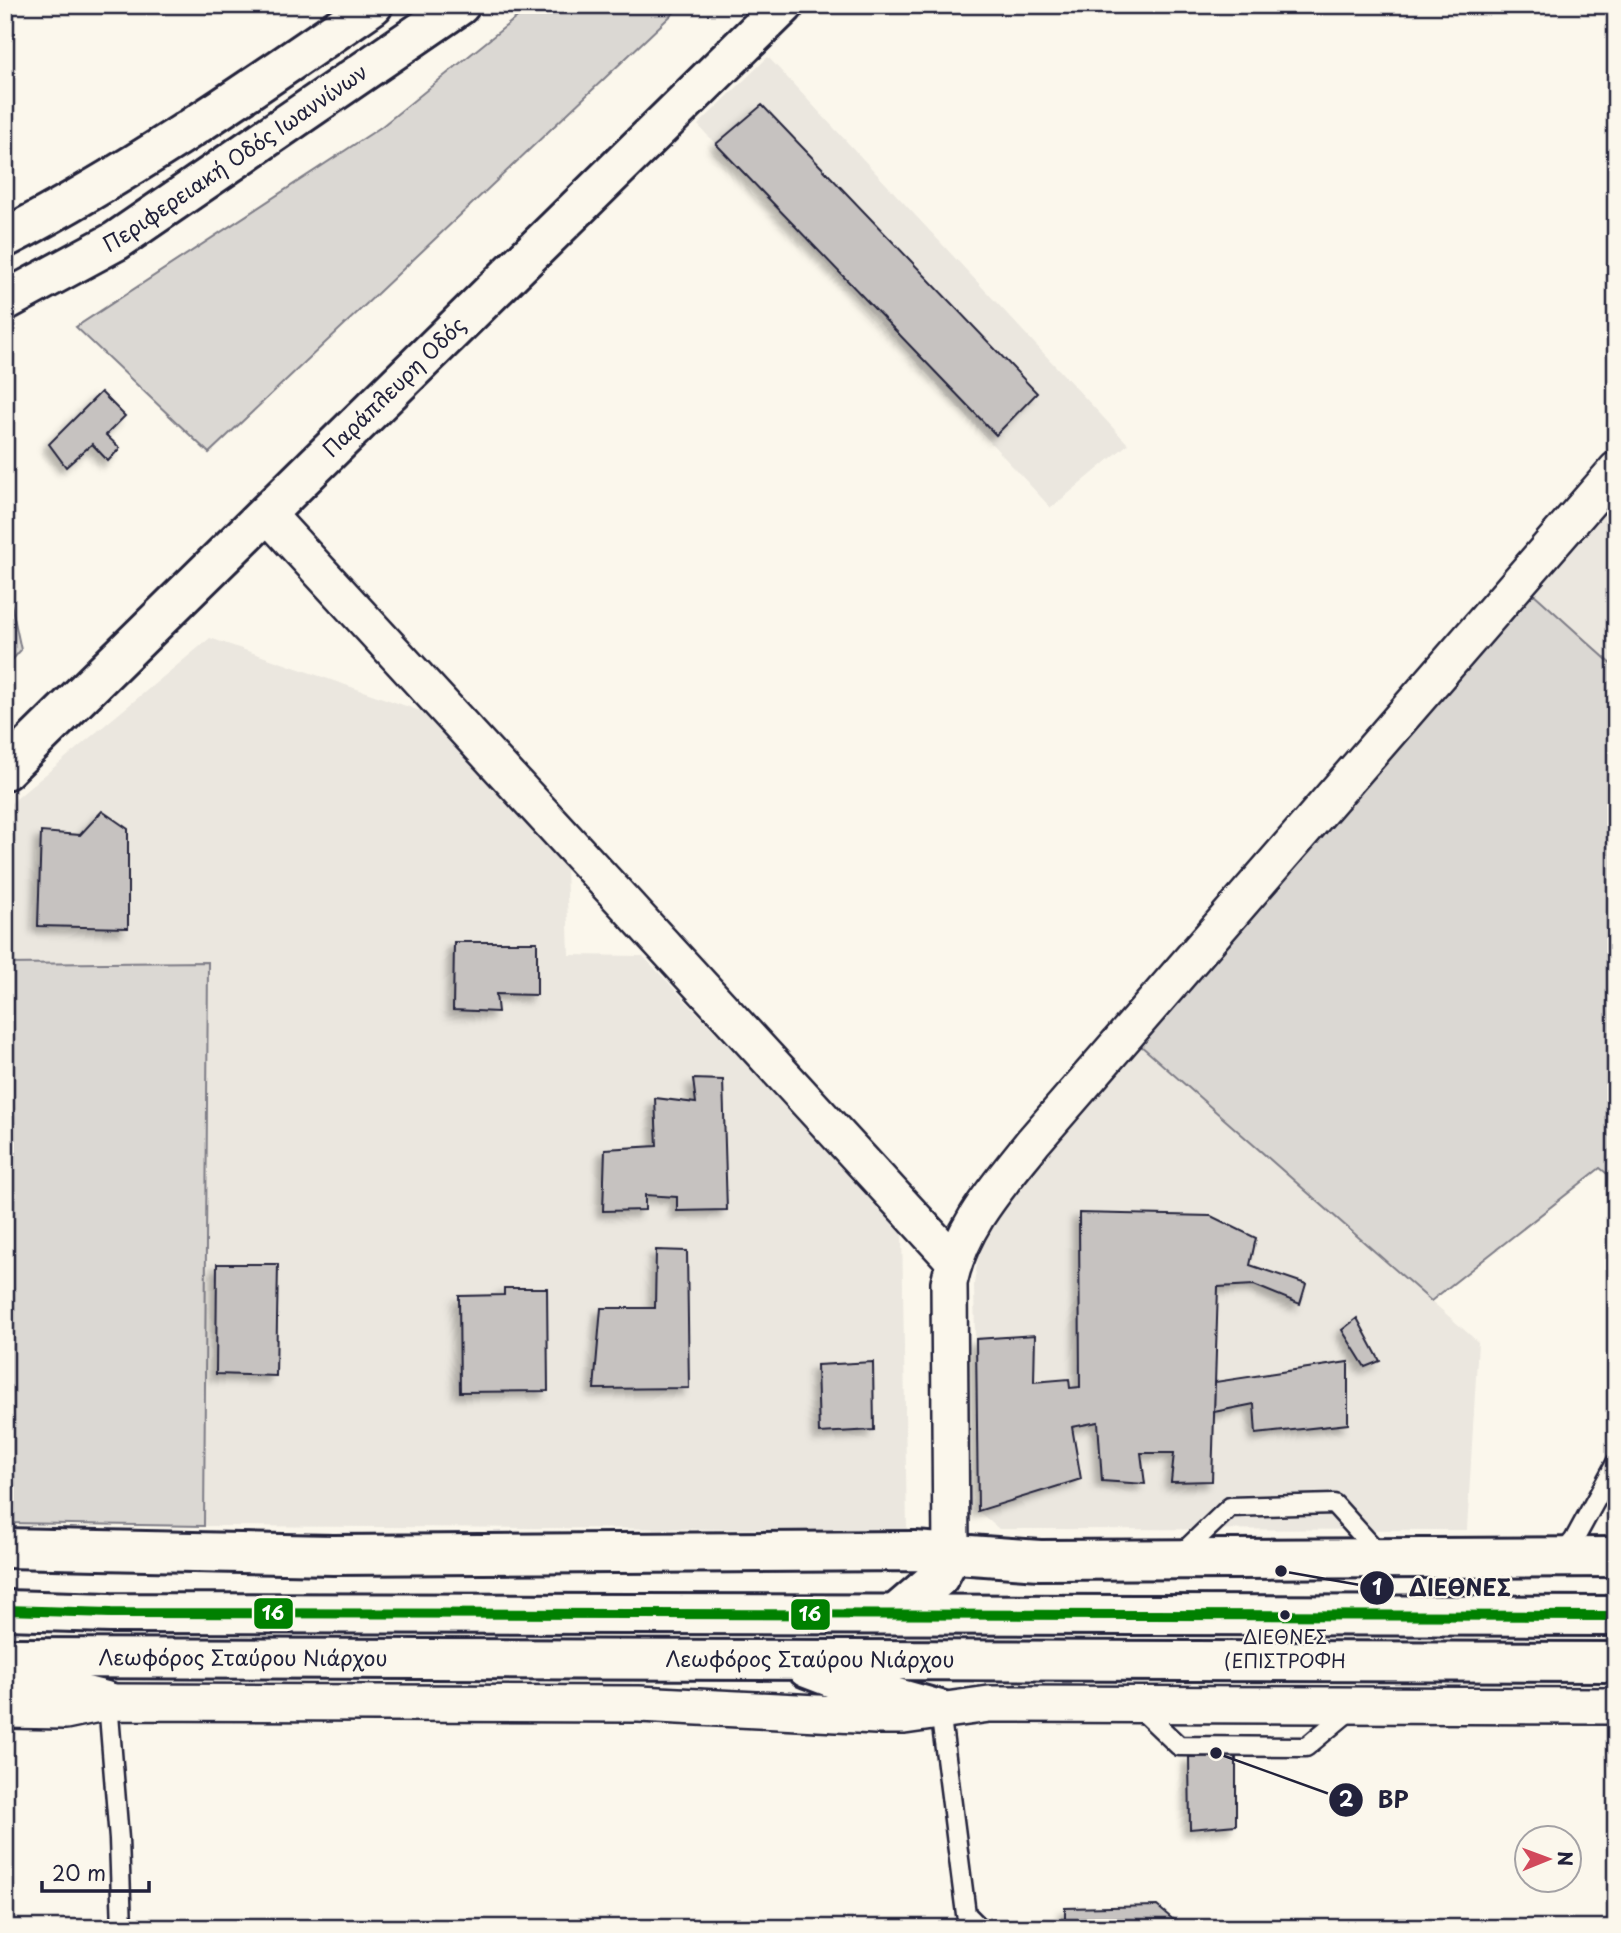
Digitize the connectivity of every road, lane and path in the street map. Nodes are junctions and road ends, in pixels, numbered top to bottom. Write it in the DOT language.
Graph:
graph roads {
  1 [pos="373,5"];
  2 [pos="460,5"];
  3 [pos="784,5"];
  4 [pos="5,238"];
  5 [pos="5,301"];
  6 [pos="1616,470"];
  7 [pos="267,513"];
  8 [pos="5,770"];
  9 [pos="954,1261"];
  10 [pos="1616,1463"];
  11 [pos="5,1548"];
  12 [pos="951,1555"];
  13 [pos="1616,1557"];
  14 [pos="1384,1558"];
  15 [pos="1560,1558"];
  16 [pos="1176,1559"];
  17 [pos="5,1610"];
  18 [pos="897,1613"];
  19 [pos="1616,1616"];
  20 [pos="5,1658"];
  21 [pos="786,1660"];
  22 [pos="1616,1662"];
  23 [pos="5,1681"];
  24 [pos="108,1702"];
  25 [pos="1616,1706"];
  26 [pos="5,1710"];
  27 [pos="940,1710"];
  28 [pos="122,1928"];
  29 [pos="980,1928"];
  1 -- 4 [label="main road"];
  2 -- 5 [label="main road, Περιφερειακή Οδός Ιωαννίνων"];
  3 -- 7 [label="main road, Παράπλευρη Οδός"];
  6 -- 9 [label="street"];
  7 -- 8 [label="main road, Παράπλευρη Οδός"];
  7 -- 9 [label="street"];
  9 -- 12 [label="street"];
  10 -- 15 [label="lane"];
  11 -- 12 [label="main road"];
  12 -- 16 [label="main road"];
  12 -- 18 [label="main road"];
  13 -- 15 [label="main road"];
  14 -- 15 [label="main road"];
  14 -- 16 [label="main road"];
  14 -- 16 [label="lane"];
  17 -- 18 [label="main road"];
  18 -- 19 [label="main road"];
  20 -- 21 [label="main road, Λεωφόρος Σταύρου Νιάρχου"];
  21 -- 22 [label="main road, Λεωφόρος Σταύρου Νιάρχου"];
  21 -- 27 [label="main road"];
  23 -- 24 [label="main road"];
  24 -- 26 [label="street"];
  24 -- 27 [label="street"];
  24 -- 28 [label="lane"];
  25 -- 27 [label="street"];
  27 -- 29 [label="lane"];
}
